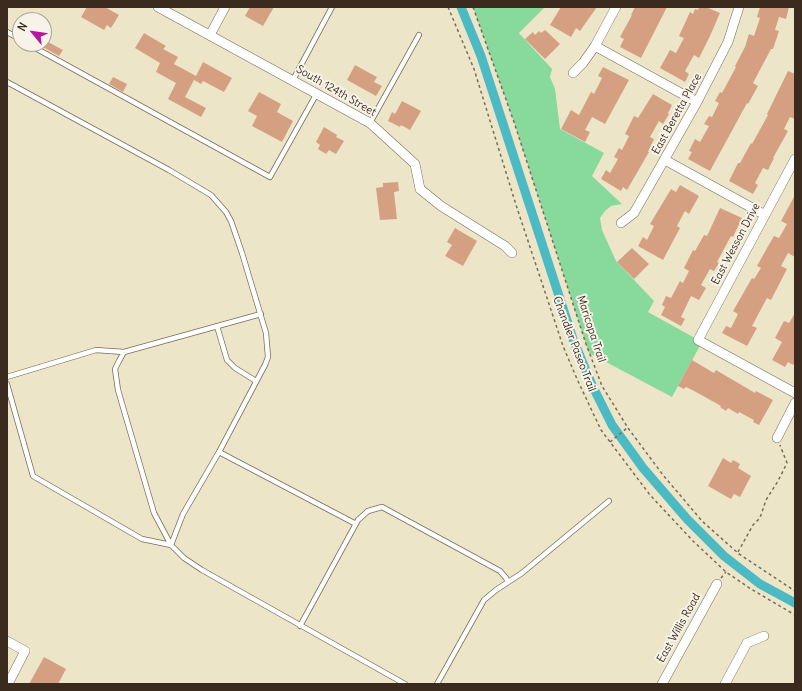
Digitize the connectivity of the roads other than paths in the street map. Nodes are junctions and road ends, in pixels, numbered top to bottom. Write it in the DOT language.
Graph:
graph roads {
  1 [pos="158,7"];
  2 [pos="225,7"];
  3 [pos="332,7"];
  4 [pos="616,7"];
  5 [pos="739,7"];
  6 [pos="210,35"];
  7 [pos="419,35"];
  8 [pos="595,46"];
  9 [pos="43,52"];
  10 [pos="573,73"];
  11 [pos="293,80"];
  12 [pos="7,82"];
  13 [pos="317,93"];
  14 [pos="698,102"];
  15 [pos="370,123"];
  16 [pos="795,159"];
  17 [pos="665,160"];
  18 [pos="765,215"];
  19 [pos="621,224"];
  20 [pos="512,254"];
  21 [pos="261,314"];
  22 [pos="217,326"];
  23 [pos="124,352"];
  24 [pos="7,377"];
  25 [pos="256,381"];
  26 [pos="7,384"];
  27 [pos="795,393"];
  28 [pos="795,403"];
  29 [pos="777,438"];
  30 [pos="219,452"];
  31 [pos="609,501"];
  32 [pos="356,524"];
  33 [pos="171,545"];
  34 [pos="508,582"];
  35 [pos="717,584"];
  36 [pos="300,626"];
  37 [pos="764,636"];
  38 [pos="7,642"];
  39 [pos="8,684"];
  40 [pos="405,684"];
  41 [pos="437,684"];
  42 [pos="662,684"];
  43 [pos="725,684"];
  1 -- 6 [label="street, South 124th Street"];
  2 -- 6 [label="street"];
  3 -- 11 [label="lane"];
  4 -- 8 [label="street"];
  5 -- 14 [label="street, East Beretta Place"];
  6 -- 11 [label="street, South 124th Street"];
  7 -- 15 [label="lane"];
  8 -- 10 [label="street"];
  8 -- 14 [label="street"];
  9 -- 13 [label="lane"];
  11 -- 13 [label="street, South 124th Street"];
  12 -- 21 [label="lane"];
  13 -- 15 [label="street, South 124th Street"];
  14 -- 17 [label="street, East Beretta Place"];
  15 -- 20 [label="street, South 124th Street"];
  16 -- 18 [label="street, East Wesson Drive"];
  17 -- 18 [label="street"];
  17 -- 19 [label="street, East Beretta Place"];
  18 -- 27 [label="street, East Wesson Drive"];
  21 -- 22 [label="lane"];
  21 -- 25 [label="lane"];
  22 -- 23 [label="lane"];
  22 -- 25 [label="lane"];
  23 -- 24 [label="lane"];
  23 -- 33 [label="lane"];
  25 -- 30 [label="lane"];
  26 -- 33 [label="lane"];
  28 -- 29 [label="street"];
  30 -- 32 [label="lane"];
  30 -- 33 [label="lane"];
  31 -- 34 [label="lane"];
  32 -- 34 [label="lane"];
  32 -- 36 [label="lane"];
  33 -- 36 [label="lane"];
  34 -- 41 [label="lane"];
  35 -- 42 [label="street, East Willis Road"];
  36 -- 40 [label="lane"];
  37 -- 43 [label="street"];
  38 -- 39 [label="street"];
}
